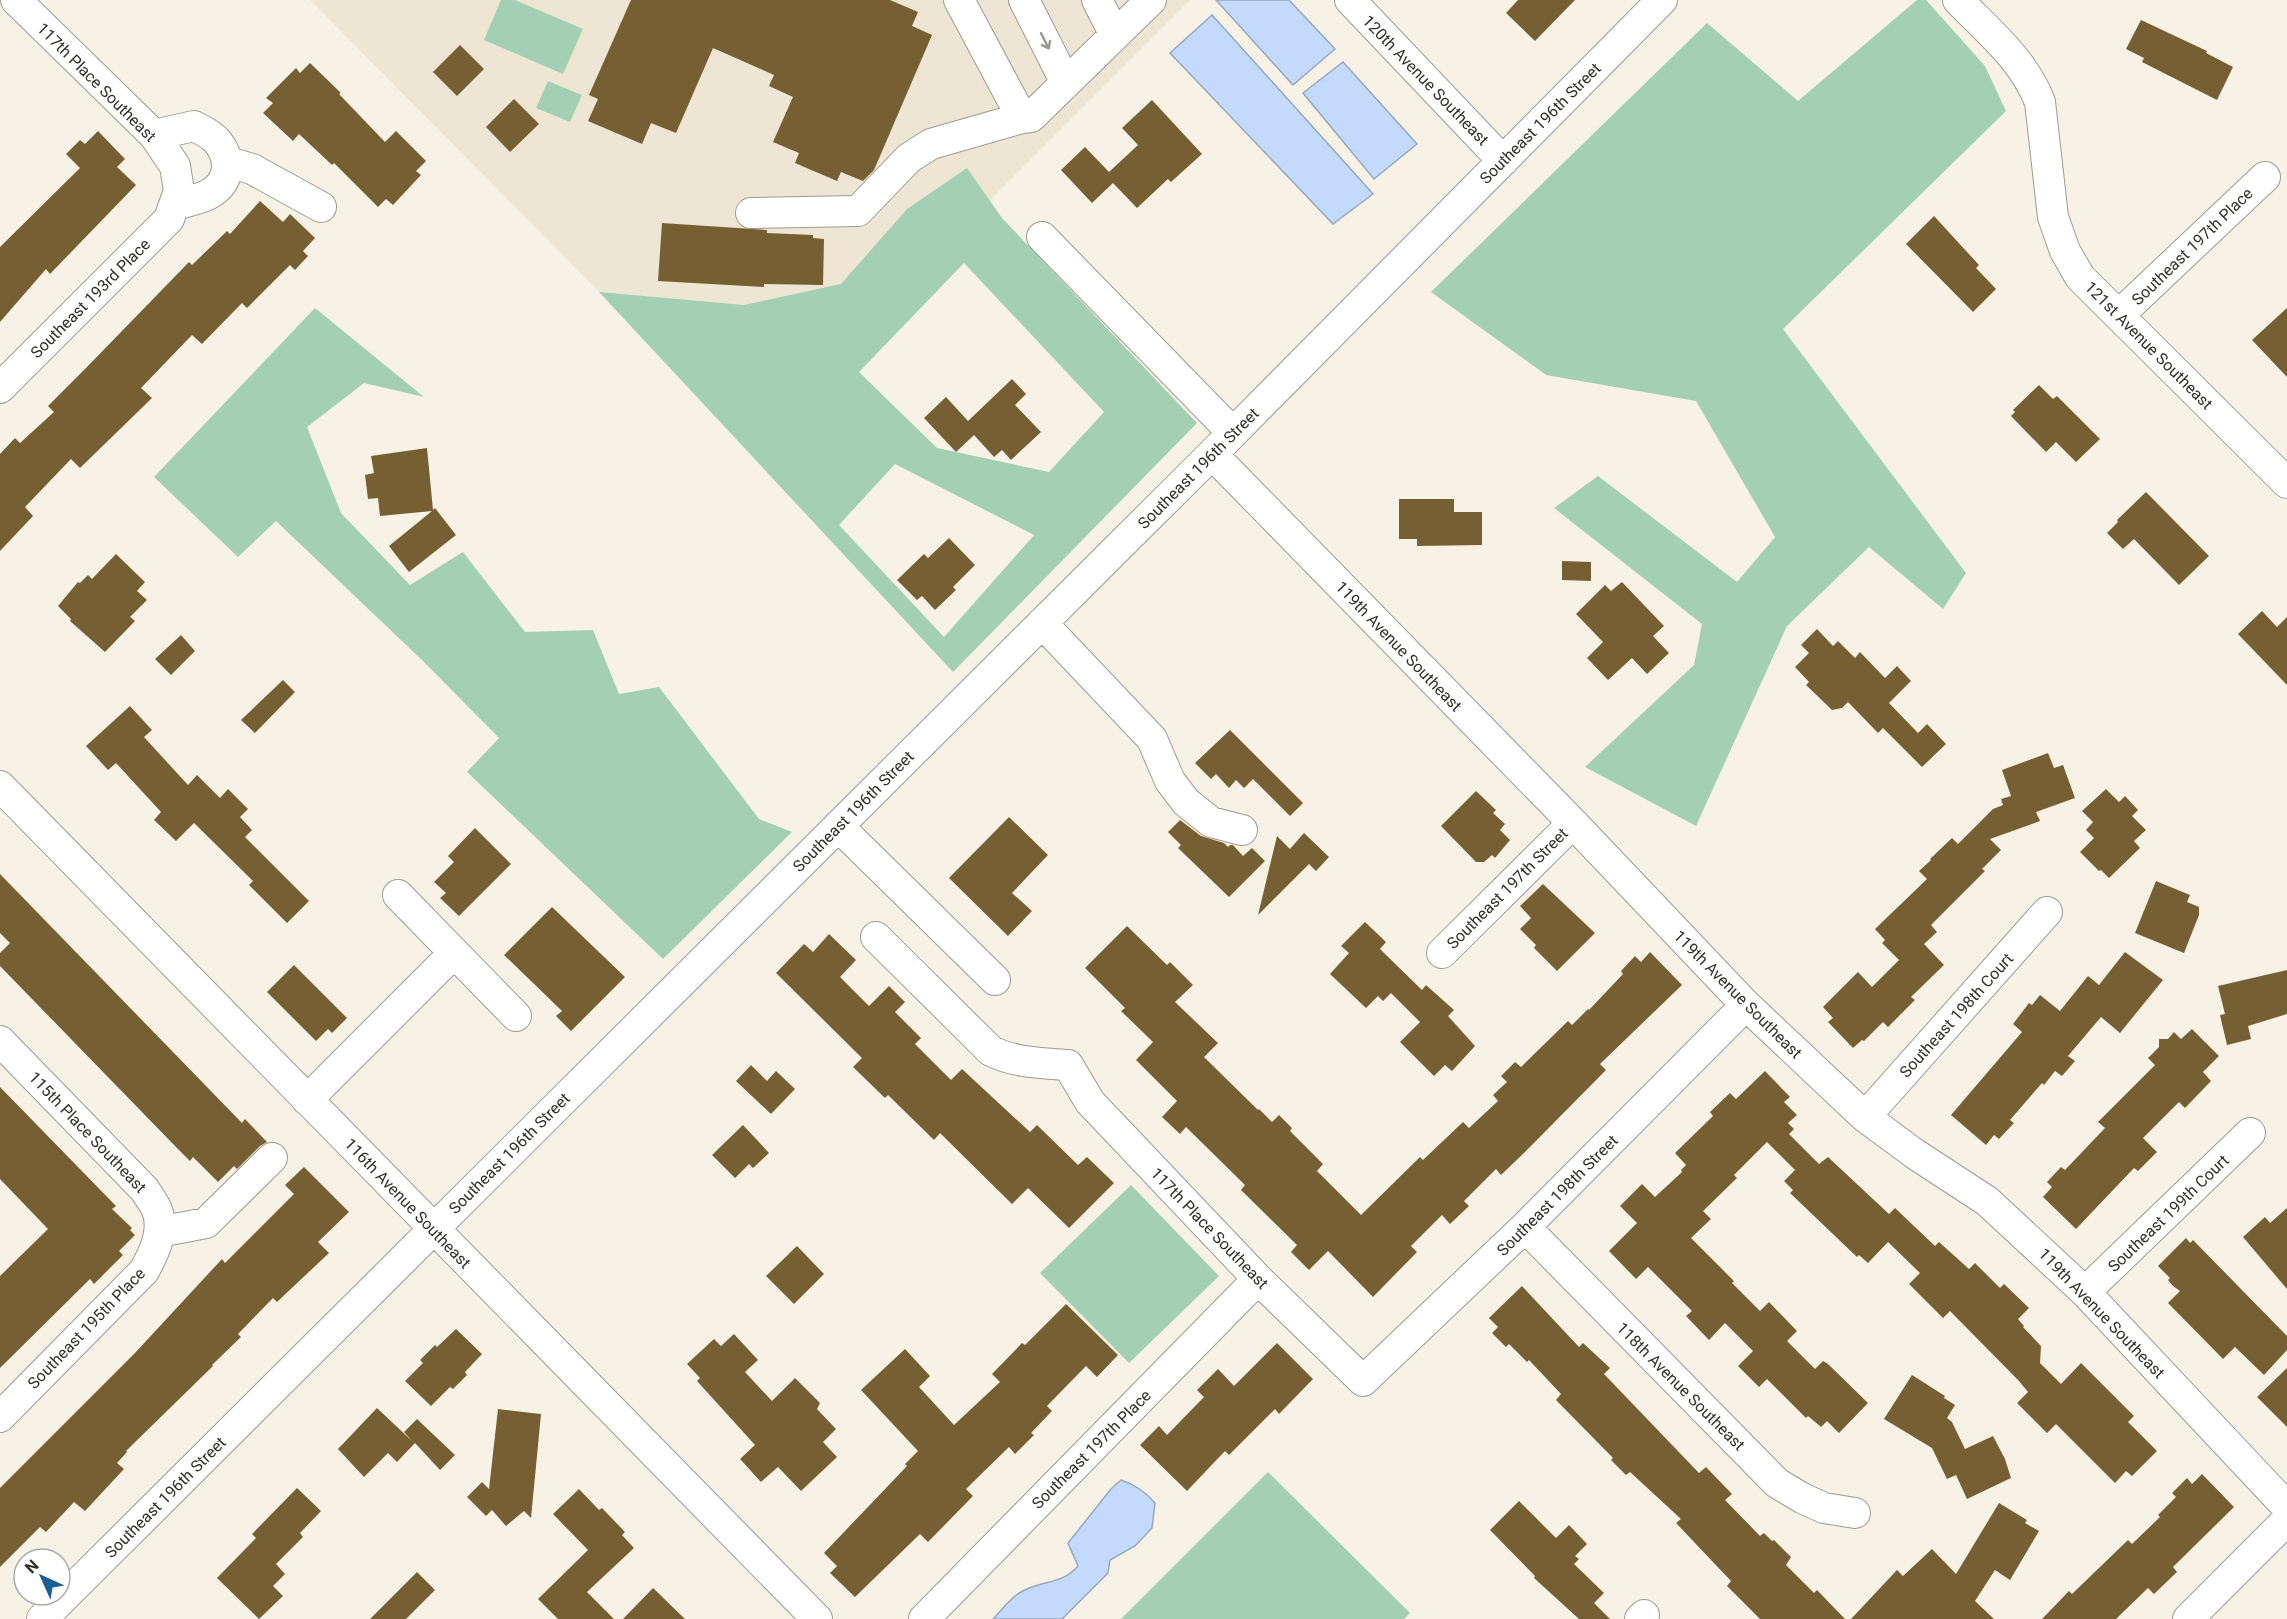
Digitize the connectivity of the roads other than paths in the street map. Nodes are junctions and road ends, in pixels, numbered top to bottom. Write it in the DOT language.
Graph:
graph roads {
  1 [pos="16,0"];
  2 [pos="958,0"];
  3 [pos="1024,0"];
  4 [pos="1097,0"];
  5 [pos="1151,0"];
  6 [pos="1350,0"];
  7 [pos="1662,0"];
  8 [pos="1958,0"];
  9 [pos="1115,35"];
  10 [pos="1066,83"];
  11 [pos="1022,118"];
  12 [pos="154,135"];
  13 [pos="1503,161"];
  14 [pos="228,162"];
  15 [pos="2265,177"];
  16 [pos="176,204"];
  17 [pos="321,207"];
  18 [pos="751,213"];
  19 [pos="1042,237"];
  20 [pos="2119,315"];
  21 [pos="0,388"];
  22 [pos="1233,433"];
  23 [pos="1212,454"];
  24 [pos="2287,483"];
  25 [pos="1042,623"];
  26 [pos="0,786"];
  27 [pos="1573,823"];
  28 [pos="838,826"];
  29 [pos="1242,830"];
  30 [pos="398,895"];
  31 [pos="2047,912"];
  32 [pos="876,937"];
  33 [pos="1442,952"];
  34 [pos="454,953"];
  35 [pos="995,980"];
  36 [pos="1746,1005"];
  37 [pos="516,1016"];
  38 [pos="0,1041"];
  39 [pos="307,1100"];
  40 [pos="1865,1117"];
  41 [pos="2250,1133"];
  42 [pos="272,1158"];
  43 [pos="1525,1227"];
  44 [pos="432,1229"];
  45 [pos="159,1232"];
  46 [pos="1258,1279"];
  47 [pos="2085,1292"];
  48 [pos="1364,1381"];
  49 [pos="0,1417"];
  50 [pos="2287,1507"];
  51 [pos="1855,1513"];
  52 [pos="2287,1520"];
  53 [pos="42,1619"];
  54 [pos="817,1619"];
  55 [pos="924,1619"];
  56 [pos="2188,1619"];
  1 -- 12 [label="street, 117th Place Southeast"];
  2 -- 11 [label="street"];
  3 -- 10 [label="street, one-way"];
  4 -- 9 [label="street"];
  5 -- 9 [label="street"];
  6 -- 13 [label="street, 120th Avenue Southeast"];
  7 -- 13 [label="street, Southeast 196th Street"];
  8 -- 20 [label="street, 121st Avenue Southeast"];
  9 -- 10 [label="street"];
  10 -- 11 [label="street"];
  11 -- 18 [label="street"];
  12 -- 14 [label="street"];
  12 -- 16 [label="street, 117th Place Southeast"];
  13 -- 22 [label="street, Southeast 196th Street"];
  14 -- 16 [label="street"];
  14 -- 17 [label="street"];
  15 -- 20 [label="street, Southeast 197th Place"];
  16 -- 21 [label="street, Southeast 193rd Place"];
  19 -- 22 [label="street"];
  20 -- 24 [label="street, 121st Avenue Southeast"];
  22 -- 23 [label="street, Southeast 196th Street"];
  23 -- 25 [label="street, Southeast 196th Street"];
  23 -- 27 [label="street, 119th Avenue Southeast"];
  25 -- 28 [label="street, Southeast 196th Street"];
  25 -- 29 [label="street"];
  26 -- 39 [label="street, 116th Avenue Southeast"];
  27 -- 33 [label="street, Southeast 197th Street"];
  27 -- 36 [label="street, 119th Avenue Southeast"];
  28 -- 35 [label="street"];
  28 -- 44 [label="street, Southeast 196th Street"];
  30 -- 34 [label="street"];
  31 -- 40 [label="street, Southeast 198th Court"];
  32 -- 46 [label="street, 117th Place Southeast"];
  34 -- 37 [label="street"];
  34 -- 39 [label="street"];
  36 -- 40 [label="street, 119th Avenue Southeast"];
  36 -- 43 [label="street, Southeast 198th Street"];
  38 -- 45 [label="street, 115th Place Southeast"];
  39 -- 44 [label="street, 116th Avenue Southeast"];
  40 -- 47 [label="street, 119th Avenue Southeast"];
  41 -- 47 [label="street, Southeast 199th Court"];
  42 -- 45 [label="street"];
  43 -- 48 [label="street, Southeast 198th Street"];
  43 -- 51 [label="street, 118th Avenue Southeast"];
  44 -- 53 [label="street, Southeast 196th Street"];
  44 -- 54 [label="street, 116th Avenue Southeast"];
  45 -- 49 [label="street, Southeast 195th Place"];
  46 -- 48 [label="street, 117th Place Southeast"];
  46 -- 55 [label="street, Southeast 197th Place"];
  47 -- 50 [label="street, 119th Avenue Southeast"];
  52 -- 56 [label="street"];
}
